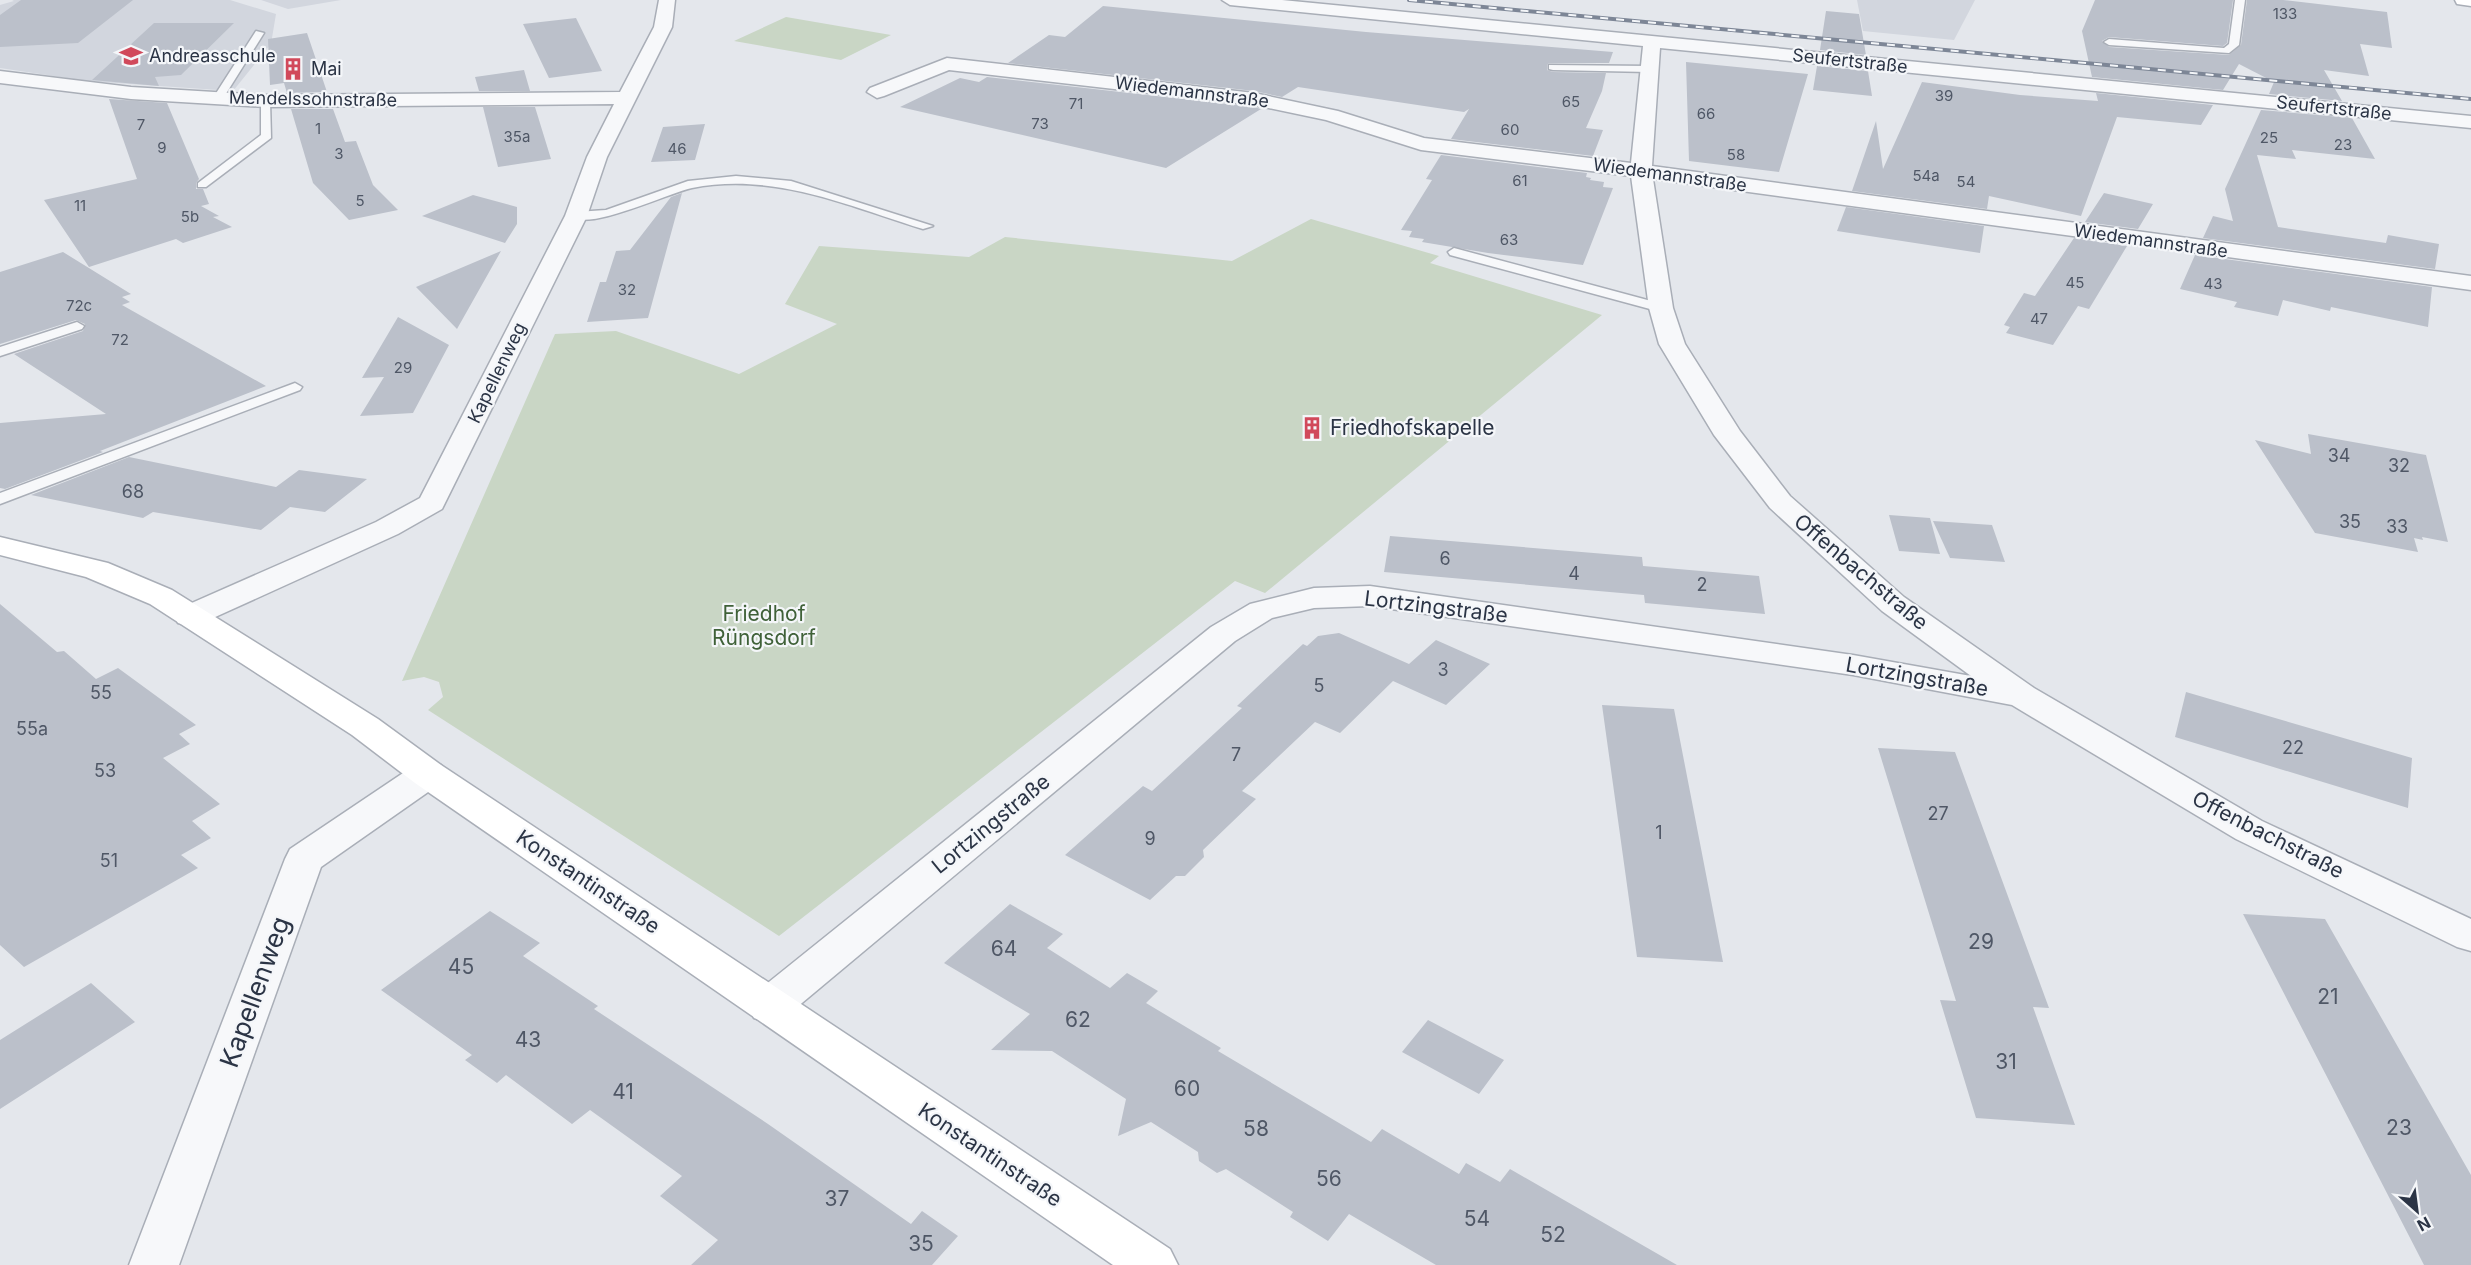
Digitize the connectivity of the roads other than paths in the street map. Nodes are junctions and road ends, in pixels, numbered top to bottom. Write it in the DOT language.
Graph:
graph roads {
  1 [pos="667,0"];
  2 [pos="1230,0"];
  3 [pos="2240,0"];
  4 [pos="2463,0"];
  5 [pos="2471,1"];
  6 [pos="259,33"];
  7 [pos="2109,42"];
  8 [pos="1650,55"];
  9 [pos="1553,67"];
  10 [pos="0,77"];
  11 [pos="877,92"];
  12 [pos="218,98"];
  13 [pos="627,98"];
  14 [pos="265,101"];
  15 [pos="2471,122"];
  16 [pos="1641,171"];
  17 [pos="202,184"];
  18 [pos="576,216"];
  19 [pos="927,226"];
  20 [pos="1454,252"];
  21 [pos="2471,283"];
  22 [pos="1661,308"];
  23 [pos="77,326"];
  24 [pos="0,352"];
  25 [pos="295,387"];
  26 [pos="0,499"];
  27 [pos="0,546"];
  28 [pos="190,616"];
  29 [pos="2022,696"];
  30 [pos="428,774"];
  31 [pos="2471,936"];
  32 [pos="770,1006"];
  33 [pos="154,1265"];
  34 [pos="1153,1265"];
  1 -- 13 [label="street, Kapellenweg"];
  2 -- 8 [label="street, Seufertstraße"];
  3 -- 7 [label="lane"];
  4 -- 5 [label="main road"];
  6 -- 12 [label="lane"];
  8 -- 9 [label="lane"];
  8 -- 15 [label="street, Seufertstraße"];
  8 -- 16 [label="street, Offenbachstraße"];
  10 -- 12 [label="street, Mendelssohnstraße"];
  11 -- 16 [label="street, Wiedemannstraße"];
  12 -- 14 [label="street, Mendelssohnstraße"];
  13 -- 14 [label="street, Mendelssohnstraße"];
  13 -- 18 [label="street, Kapellenweg"];
  14 -- 17 [label="lane"];
  16 -- 21 [label="street, Wiedemannstraße"];
  16 -- 22 [label="street, Offenbachstraße"];
  18 -- 19 [label="lane"];
  18 -- 28 [label="street, Kapellenweg"];
  20 -- 22 [label="lane"];
  22 -- 29 [label="street, Offenbachstraße"];
  23 -- 24 [label="lane"];
  25 -- 26 [label="lane"];
  27 -- 28 [label="main road, Konstantinstraße"];
  28 -- 30 [label="main road, Konstantinstraße"];
  29 -- 31 [label="street, Offenbachstraße"];
  29 -- 32 [label="street, Lortzingstraße"];
  30 -- 32 [label="main road, Konstantinstraße"];
  30 -- 33 [label="street, Kapellenweg"];
  32 -- 34 [label="main road, Konstantinstraße"];
}
